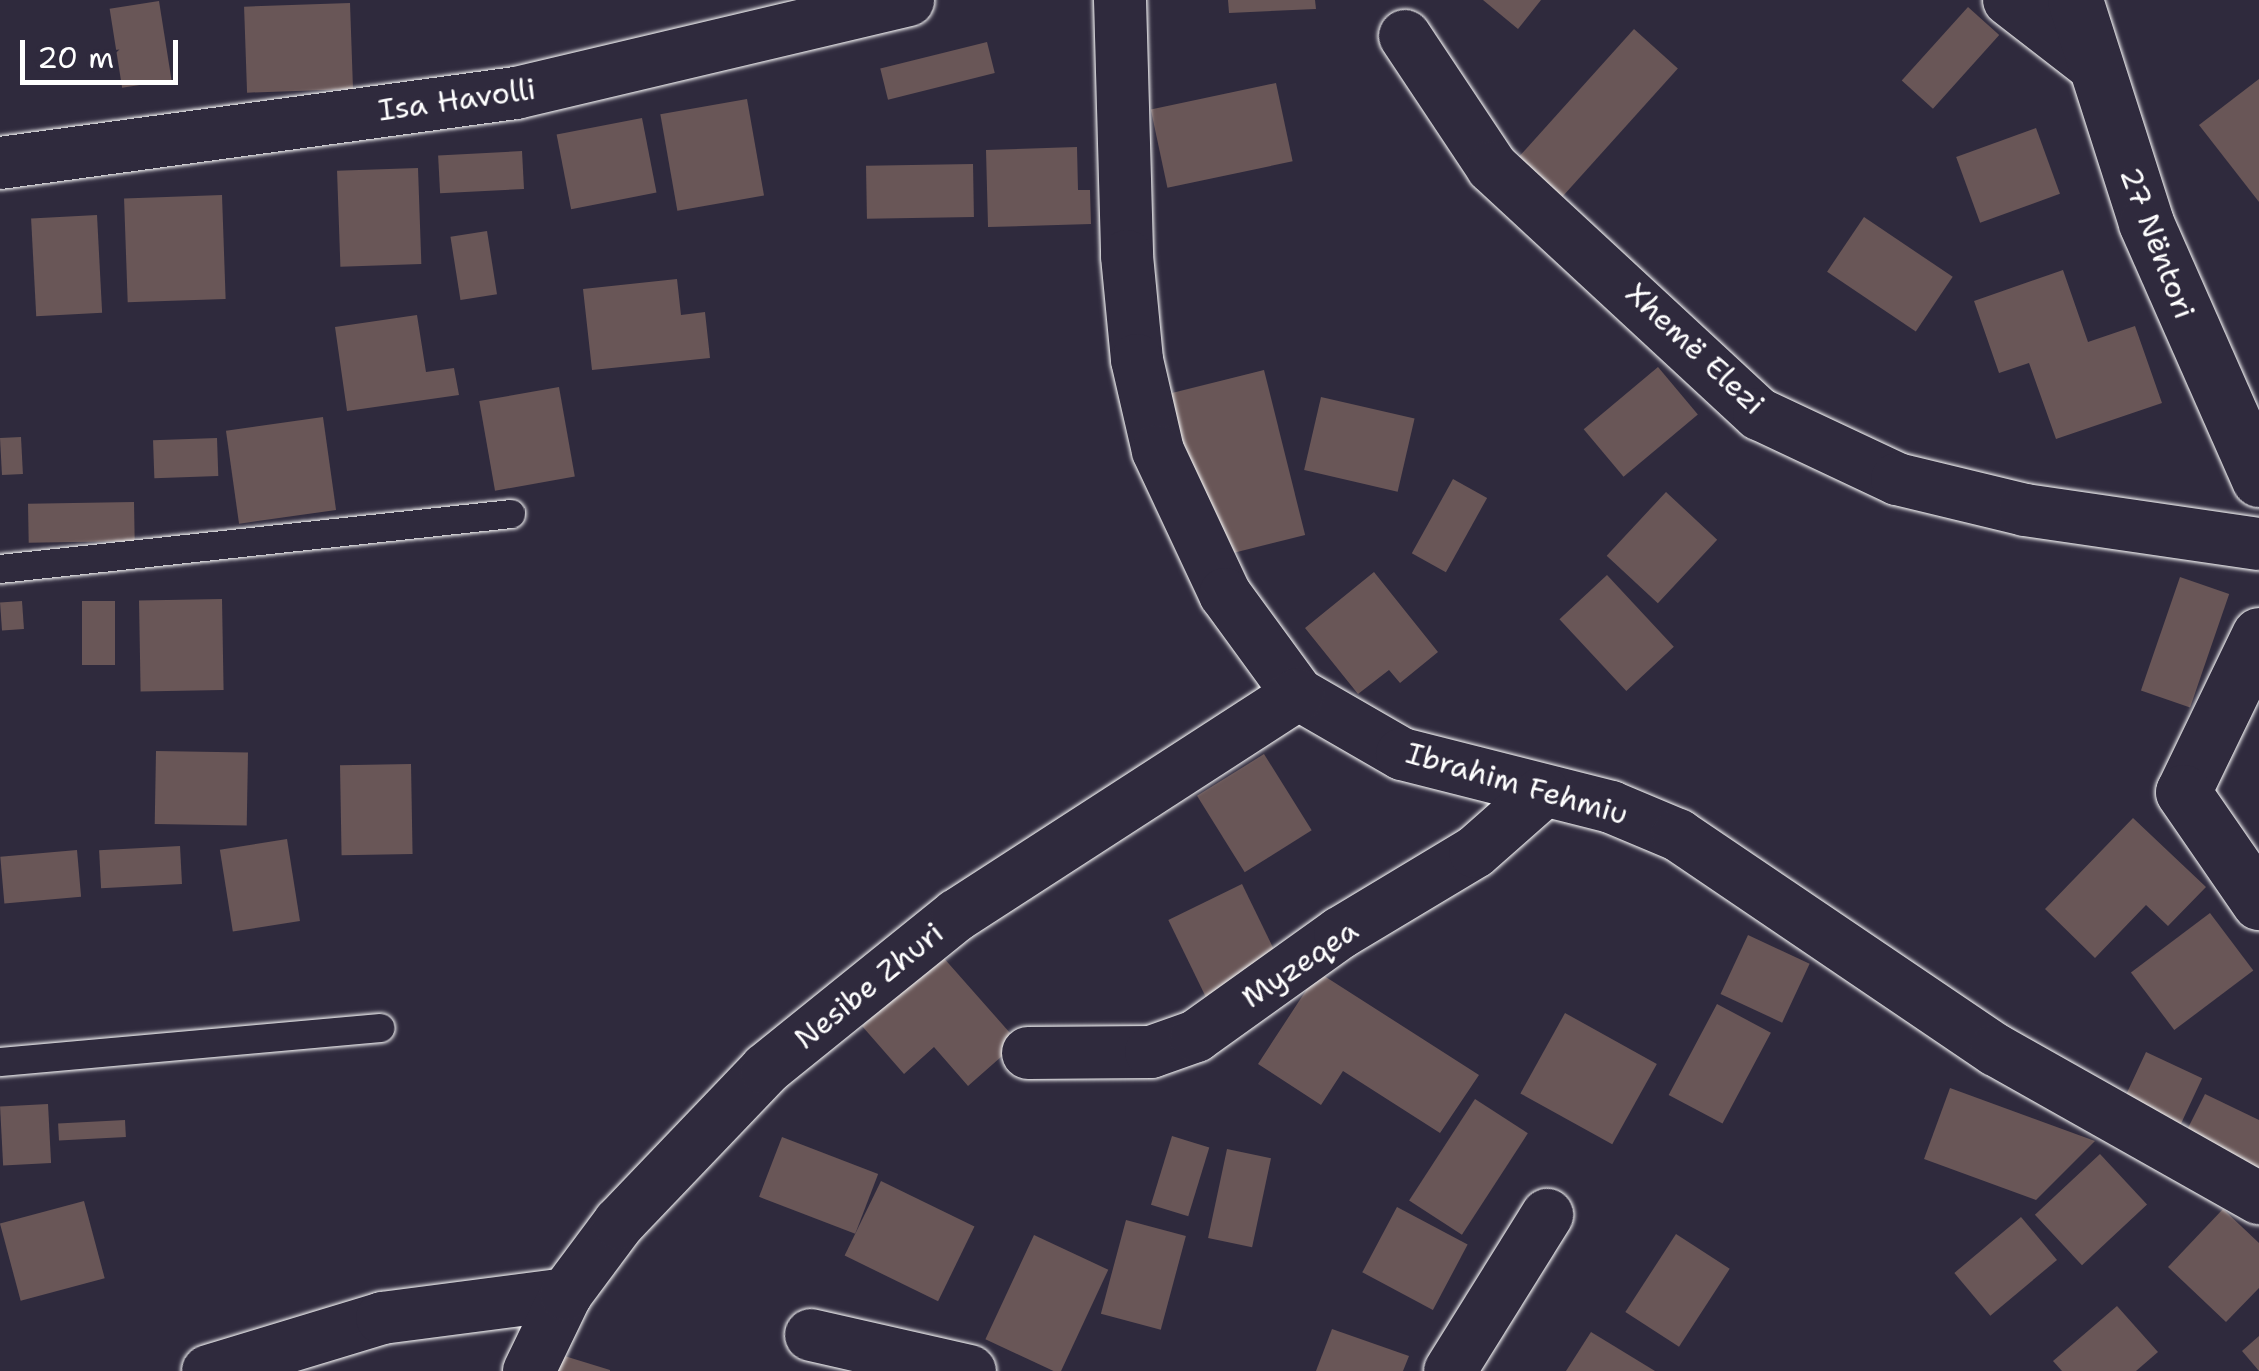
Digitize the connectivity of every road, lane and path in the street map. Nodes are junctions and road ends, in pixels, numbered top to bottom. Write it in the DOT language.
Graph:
graph roads {
  1 [pos="908,0"];
  2 [pos="1120,0"];
  3 [pos="2009,0"];
  4 [pos="2075,0"];
  5 [pos="1406,36"];
  6 [pos="2097,68"];
  7 [pos="0,163"];
  8 [pos="2259,479"];
  9 [pos="511,514"];
  10 [pos="2259,544"];
  11 [pos="0,569"];
  12 [pos="2259,635"];
  13 [pos="1298,694"];
  14 [pos="1543,792"];
  15 [pos="2259,902"];
  16 [pos="380,1028"];
  17 [pos="1028,1054"];
  18 [pos="0,1062"];
  19 [pos="2259,1198"];
  20 [pos="1547,1215"];
  21 [pos="566,1294"];
  22 [pos="811,1335"];
  23 [pos="208,1371"];
  24 [pos="528,1371"];
  25 [pos="970,1371"];
  26 [pos="1450,1371"];
  1 -- 7 [label="street, Isa Havolli"];
  2 -- 13 [label="street, Ibrahim Fehmiu"];
  3 -- 6 [label="street"];
  4 -- 6 [label="street, 27 Nëntori"];
  5 -- 10 [label="street, Xhemë Elezi"];
  6 -- 8 [label="street, 27 Nëntori"];
  9 -- 11 [label="lane"];
  12 -- 15 [label="street"];
  13 -- 14 [label="street, Ibrahim Fehmiu"];
  13 -- 21 [label="street, Nesibe Zhuri"];
  14 -- 17 [label="street, Myzeqea"];
  14 -- 19 [label="street, Ibrahim Fehmiu"];
  16 -- 18 [label="lane"];
  20 -- 26 [label="street"];
  21 -- 23 [label="street"];
  21 -- 24 [label="street, Nesibe Zhuri"];
  22 -- 25 [label="street"];
}
